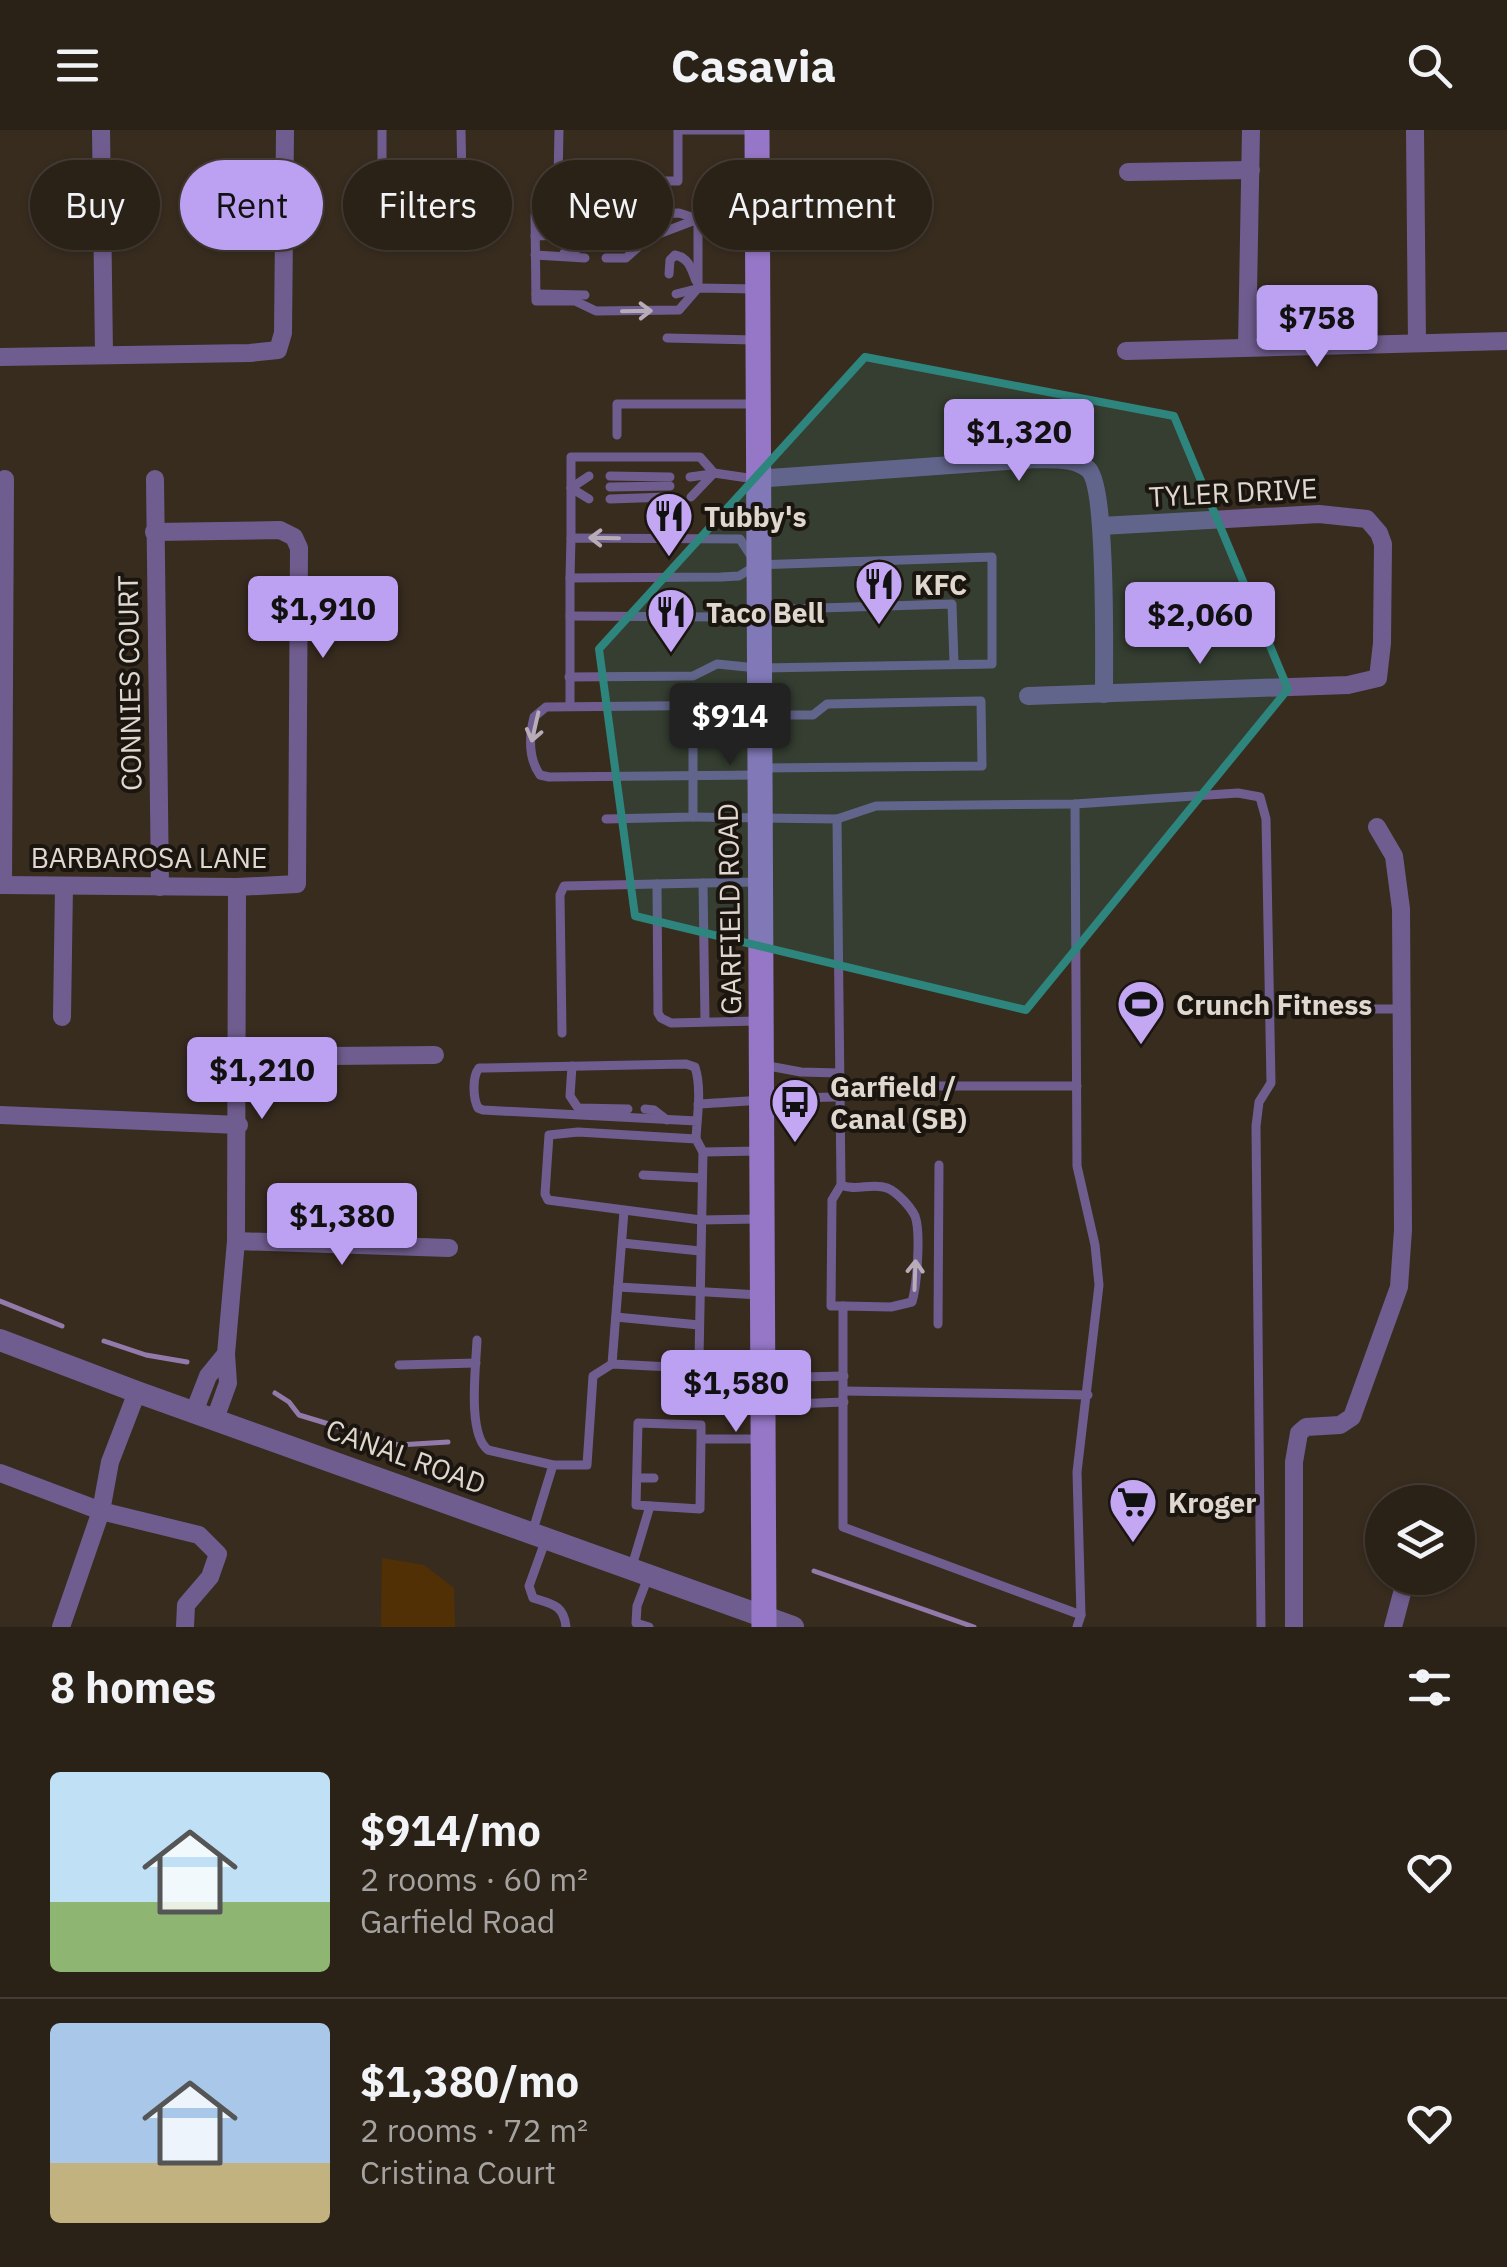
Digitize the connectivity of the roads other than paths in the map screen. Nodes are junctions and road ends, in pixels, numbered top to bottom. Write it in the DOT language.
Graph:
graph roads {
  1 [pos="101,130"];
  2 [pos="285,130"];
  3 [pos="382,130"];
  4 [pos="461,130"];
  5 [pos="558,130"];
  6 [pos="756,130"];
  7 [pos="1252,130"];
  8 [pos="1414,130"];
  9 [pos="678,131"];
  10 [pos="756,160"];
  11 [pos="1251,170"];
  12 [pos="1128,172"];
  13 [pos="535,250"];
  14 [pos="573,250"];
  15 [pos="635,250"];
  16 [pos="698,250"];
  17 [pos="757,250"];
  18 [pos="535,255"];
  19 [pos="559,255"];
  20 [pos="585,258"];
  21 [pos="606,258"];
  22 [pos="669,274"];
  23 [pos="698,288"];
  24 [pos="757,289"];
  25 [pos="536,294"];
  26 [pos="585,294"];
  27 [pos="676,294"];
  28 [pos="667,338"];
  29 [pos="756,340"];
  30 [pos="1507,341"];
  31 [pos="1417,344"];
  32 [pos="1247,348"];
  33 [pos="1126,351"];
  34 [pos="104,354"];
  35 [pos="0,356"];
  36 [pos="756,404"];
  37 [pos="617,435"];
  38 [pos="714,473"];
  39 [pos="5,479"];
  40 [pos="155,479"];
  41 [pos="756,479"];
  42 [pos="610,481"];
  43 [pos="589,482"];
  44 [pos="571,488"];
  45 [pos="589,499"];
  46 [pos="610,499"];
  47 [pos="1100,526"];
  48 [pos="154,532"];
  49 [pos="3,536"];
  50 [pos="571,538"];
  51 [pos="758,565"];
  52 [pos="570,578"];
  53 [pos="758,610"];
  54 [pos="570,616"];
  55 [pos="954,664"];
  56 [pos="757,668"];
  57 [pos="569,678"];
  58 [pos="1104,694"];
  59 [pos="1028,696"];
  60 [pos="3,699"];
  61 [pos="693,705"];
  62 [pos="570,706"];
  63 [pos="758,710"];
  64 [pos="758,771"];
  65 [pos="693,776"];
  66 [pos="1075,804"];
  67 [pos="693,816"];
  68 [pos="758,816"];
  69 [pos="606,819"];
  70 [pos="837,819"];
  71 [pos="1378,826"];
  72 [pos="758,882"];
  73 [pos="703,883"];
  74 [pos="657,884"];
  75 [pos="1,885"];
  76 [pos="64,886"];
  77 [pos="160,887"];
  78 [pos="236,887"];
  79 [pos="1330,1009"];
  80 [pos="1402,1009"];
  81 [pos="62,1017"];
  82 [pos="705,1021"];
  83 [pos="760,1022"];
  84 [pos="562,1033"];
  85 [pos="435,1055"];
  86 [pos="236,1057"];
  87 [pos="760,1065"];
  88 [pos="572,1066"];
  89 [pos="839,1073"];
  90 [pos="1077,1086"];
  91 [pos="839,1091"];
  92 [pos="761,1102"];
  93 [pos="698,1104"];
  94 [pos="628,1109"];
  95 [pos="645,1110"];
  96 [pos="0,1115"];
  97 [pos="667,1120"];
  98 [pos="697,1121"];
  99 [pos="239,1126"];
  100 [pos="696,1139"];
  101 [pos="762,1151"];
  102 [pos="703,1152"];
  103 [pos="939,1165"];
  104 [pos="643,1175"];
  105 [pos="702,1178"];
  106 [pos="841,1185"];
  107 [pos="624,1211"];
  108 [pos="763,1219"];
  109 [pos="701,1220"];
  110 [pos="236,1241"];
  111 [pos="622,1243"];
  112 [pos="449,1248"];
  113 [pos="700,1251"];
  114 [pos="618,1287"];
  115 [pos="700,1292"];
  116 [pos="764,1296"];
  117 [pos="843,1306"];
  118 [pos="616,1317"];
  119 [pos="938,1324"];
  120 [pos="700,1325"];
  121 [pos="0,1340"];
  122 [pos="477,1340"];
  123 [pos="476,1363"];
  124 [pos="612,1364"];
  125 [pos="399,1365"];
  126 [pos="762,1372"];
  127 [pos="844,1376"];
  128 [pos="137,1392"];
  129 [pos="1088,1395"];
  130 [pos="844,1396"];
  131 [pos="763,1405"];
  132 [pos="205,1416"];
  133 [pos="763,1438"];
  134 [pos="701,1439"];
  135 [pos="637,1455"];
  136 [pos="653,1455"];
  137 [pos="553,1464"];
  138 [pos="0,1473"];
  139 [pos="637,1478"];
  140 [pos="654,1478"];
  141 [pos="650,1506"];
  142 [pos="101,1511"];
  143 [pos="539,1535"];
  144 [pos="640,1572"];
  145 [pos="1401,1595"];
  146 [pos="1081,1615"];
  147 [pos="764,1622"];
  148 [pos="636,1623"];
  149 [pos="60,1627"];
  150 [pos="185,1627"];
  151 [pos="566,1627"];
  152 [pos="623,1627"];
  153 [pos="649,1627"];
  154 [pos="793,1627"];
  155 [pos="1077,1627"];
  156 [pos="1262,1627"];
  157 [pos="1294,1627"];
  158 [pos="1393,1627"];
  1 -- 34 [label="street"];
  2 -- 34 [label="street"];
  3 -- 4 [label="lane"];
  5 -- 9 [label="lane"];
  6 -- 9 [label="lane"];
  6 -- 10 [label="main road, GARFIELD ROAD"];
  7 -- 11 [label="street"];
  8 -- 31 [label="street"];
  11 -- 12 [label="street"];
  11 -- 32 [label="street"];
  13 -- 18 [label="lane"];
  14 -- 19 [label="lane"];
  15 -- 21 [label="lane"];
  16 -- 23 [label="lane"];
  17 -- 24 [label="main road, GARFIELD ROAD"];
  18 -- 19 [label="lane"];
  18 -- 25 [label="lane"];
  19 -- 20 [label="lane"];
  22 -- 23 [label="lane"];
  23 -- 24 [label="lane"];
  25 -- 23 [label="lane, one-way"];
  23 -- 27 [label="lane"];
  24 -- 29 [label="main road, GARFIELD ROAD"];
  25 -- 26 [label="lane"];
  28 -- 29 [label="lane"];
  29 -- 36 [label="main road, GARFIELD ROAD"];
  30 -- 31 [label="street"];
  31 -- 32 [label="street"];
  32 -- 33 [label="street"];
  34 -- 35 [label="street"];
  36 -- 37 [label="lane"];
  36 -- 41 [label="main road, GARFIELD ROAD"];
  38 -- 38 [label="lane"];
  38 -- 41 [label="lane"];
  38 -- 44 [label="lane"];
  39 -- 49 [label="street"];
  40 -- 48 [label="street, CONNIES COURT"];
  41 -- 47 [label="street"];
  41 -- 51 [label="main road, GARFIELD ROAD"];
  42 -- 46 [label="lane"];
  43 -- 44 [label="lane"];
  44 -- 45 [label="lane"];
  44 -- 50 [label="lane"];
  47 -- 58 [label="street"];
  47 -- 58 [label="street, TYLER DRIVE"];
  48 -- 77 [label="street, CONNIES COURT"];
  48 -- 78 [label="street, BARBAROSA LANE"];
  49 -- 60 [label="street"];
  51 -- 50 [label="lane, one-way"];
  50 -- 52 [label="lane"];
  51 -- 52 [label="lane"];
  51 -- 53 [label="main road, GARFIELD ROAD"];
  51 -- 55 [label="lane"];
  52 -- 54 [label="lane"];
  53 -- 54 [label="lane"];
  53 -- 55 [label="lane"];
  53 -- 56 [label="main road, GARFIELD ROAD"];
  54 -- 57 [label="lane"];
  55 -- 56 [label="lane"];
  56 -- 57 [label="lane"];
  56 -- 63 [label="main road, GARFIELD ROAD"];
  57 -- 62 [label="lane"];
  58 -- 59 [label="street"];
  60 -- 75 [label="street"];
  61 -- 62 [label="lane"];
  61 -- 63 [label="lane"];
  61 -- 65 [label="lane"];
  62 -- 65 [label="lane, one-way"];
  63 -- 64 [label="main road, GARFIELD ROAD"];
  63 -- 64 [label="lane"];
  64 -- 65 [label="lane"];
  64 -- 68 [label="main road, GARFIELD ROAD"];
  65 -- 67 [label="lane"];
  66 -- 70 [label="lane"];
  66 -- 90 [label="lane"];
  66 -- 156 [label="lane"];
  67 -- 68 [label="lane"];
  67 -- 69 [label="lane"];
  68 -- 70 [label="lane"];
  68 -- 72 [label="main road, GARFIELD ROAD"];
  70 -- 89 [label="lane"];
  71 -- 80 [label="street"];
  72 -- 73 [label="lane"];
  72 -- 83 [label="main road, GARFIELD ROAD"];
  73 -- 74 [label="lane"];
  73 -- 82 [label="lane"];
  74 -- 82 [label="lane"];
  74 -- 84 [label="lane"];
  75 -- 76 [label="street, BARBAROSA LANE"];
  76 -- 77 [label="street, BARBAROSA LANE"];
  76 -- 81 [label="street"];
  77 -- 78 [label="street, BARBAROSA LANE"];
  78 -- 86 [label="street"];
  79 -- 80 [label="lane"];
  80 -- 157 [label="street"];
  82 -- 83 [label="lane"];
  83 -- 87 [label="main road, GARFIELD ROAD"];
  85 -- 86 [label="street"];
  86 -- 99 [label="street"];
  87 -- 89 [label="lane"];
  87 -- 92 [label="main road, GARFIELD ROAD"];
  88 -- 93 [label="lane"];
  88 -- 94 [label="lane"];
  88 -- 97 [label="lane"];
  89 -- 91 [label="lane"];
  90 -- 91 [label="lane"];
  90 -- 129 [label="lane"];
  91 -- 92 [label="lane"];
  91 -- 106 [label="lane"];
  92 -- 93 [label="lane"];
  92 -- 101 [label="main road, GARFIELD ROAD"];
  93 -- 98 [label="lane"];
  95 -- 97 [label="lane"];
  96 -- 99 [label="street"];
  97 -- 98 [label="lane"];
  98 -- 100 [label="lane"];
  99 -- 110 [label="street"];
  100 -- 102 [label="lane"];
  100 -- 107 [label="lane"];
  101 -- 102 [label="lane"];
  101 -- 108 [label="main road, GARFIELD ROAD"];
  102 -- 105 [label="lane"];
  103 -- 119 [label="lane"];
  104 -- 105 [label="lane"];
  105 -- 109 [label="lane"];
  106 -- 117 [label="lane"];
  117 -- 106 [label="lane, one-way"];
  107 -- 109 [label="lane"];
  107 -- 111 [label="lane"];
  108 -- 109 [label="lane"];
  108 -- 116 [label="main road, GARFIELD ROAD"];
  109 -- 113 [label="lane"];
  110 -- 112 [label="street"];
  110 -- 132 [label="street"];
  111 -- 113 [label="lane"];
  111 -- 114 [label="lane"];
  113 -- 115 [label="lane"];
  114 -- 115 [label="lane"];
  114 -- 118 [label="lane"];
  115 -- 116 [label="lane"];
  115 -- 120 [label="lane"];
  116 -- 126 [label="main road, GARFIELD ROAD"];
  117 -- 127 [label="lane"];
  118 -- 120 [label="lane"];
  118 -- 124 [label="lane"];
  120 -- 124 [label="lane"];
  121 -- 128 [label="street, CANAL ROAD"];
  122 -- 123 [label="lane"];
  123 -- 125 [label="lane"];
  123 -- 137 [label="lane"];
  124 -- 137 [label="lane"];
  126 -- 127 [label="lane"];
  126 -- 131 [label="main road, GARFIELD ROAD"];
  127 -- 130 [label="lane"];
  128 -- 132 [label="street, CANAL ROAD"];
  128 -- 142 [label="street"];
  129 -- 130 [label="lane"];
  129 -- 146 [label="lane"];
  130 -- 131 [label="lane"];
  130 -- 146 [label="lane"];
  131 -- 133 [label="main road, GARFIELD ROAD"];
  132 -- 143 [label="street, CANAL ROAD"];
  133 -- 134 [label="lane"];
  133 -- 147 [label="main road, GARFIELD ROAD"];
  134 -- 135 [label="lane"];
  134 -- 141 [label="lane"];
  135 -- 136 [label="lane"];
  135 -- 139 [label="lane"];
  137 -- 143 [label="lane"];
  138 -- 142 [label="street"];
  139 -- 140 [label="lane"];
  139 -- 141 [label="lane"];
  141 -- 144 [label="lane"];
  142 -- 149 [label="street"];
  142 -- 150 [label="street"];
  143 -- 144 [label="street, CANAL ROAD"];
  143 -- 151 [label="lane"];
  144 -- 147 [label="street, CANAL ROAD"];
  144 -- 148 [label="lane"];
  145 -- 158 [label="street"];
  146 -- 155 [label="lane"];
  147 -- 154 [label="street, CANAL ROAD"];
  148 -- 152 [label="lane"];
  148 -- 153 [label="lane"];
}
